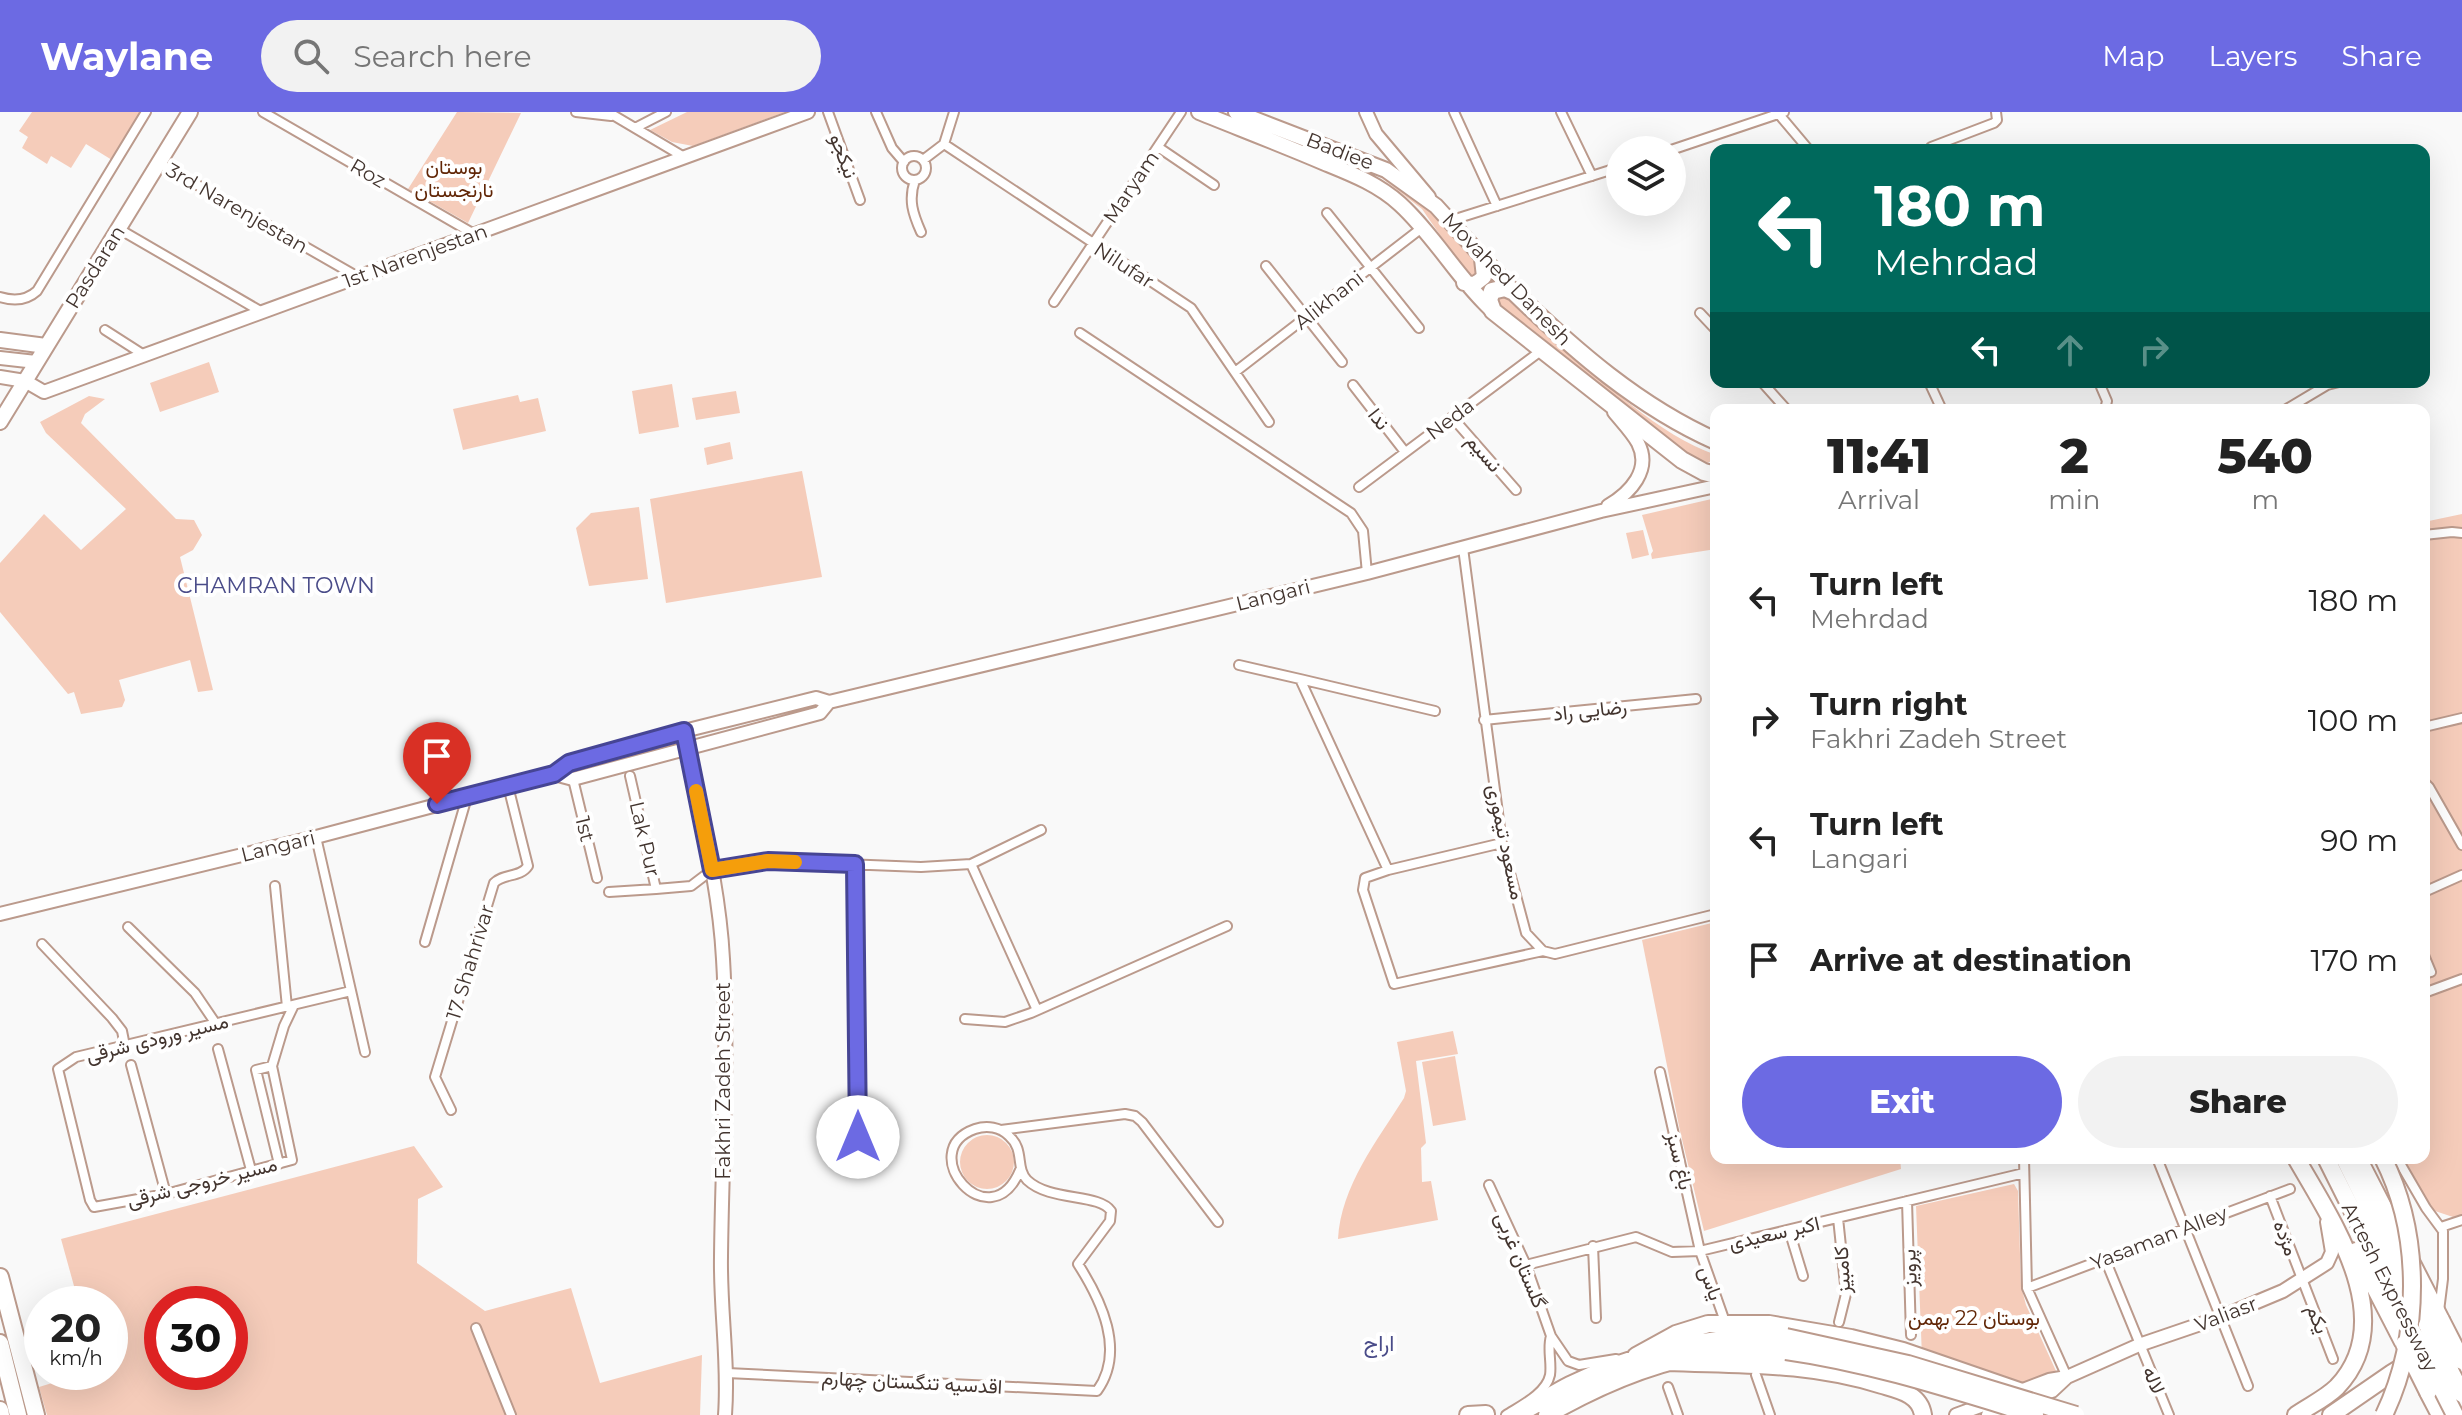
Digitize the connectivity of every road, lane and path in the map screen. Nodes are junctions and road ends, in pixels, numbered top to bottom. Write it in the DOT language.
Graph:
graph roads {
  1 [pos="146,112"];
  2 [pos="190,112"];
  3 [pos="263,112"];
  4 [pos="576,112"];
  5 [pos="666,112"];
  6 [pos="828,112"];
  7 [pos="876,112"];
  8 [pos="954,112"];
  9 [pos="1181,112"];
  10 [pos="1199,112"];
  11 [pos="1236,112"];
  12 [pos="1366,112"];
  13 [pos="1454,112"];
  14 [pos="1561,112"];
  15 [pos="1996,112"];
  16 [pos="1780,113"];
  17 [pos="610,114"];
  18 [pos="799,114"];
  19 [pos="635,128"];
  20 [pos="944,144"];
  21 [pos="1804,144"];
  22 [pos="1939,144"];
  23 [pos="1686,145"];
  24 [pos="1158,147"];
  25 [pos="684,157"];
  26 [pos="923,160"];
  27 [pos="904,162"];
  28 [pos="159,163"];
  29 [pos="1606,172"];
  30 [pos="1592,176"];
  31 [pos="915,180"];
  32 [pos="1214,185"];
  33 [pos="860,200"];
  34 [pos="1436,206"];
  35 [pos="1497,206"];
  36 [pos="1327,213"];
  37 [pos="1449,221"];
  38 [pos="1423,227"];
  39 [pos="119,229"];
  40 [pos="921,232"];
  41 [pos="474,234"];
  42 [pos="1092,244"];
  43 [pos="1482,258"];
  44 [pos="1266,266"];
  45 [pos="1370,268"];
  46 [pos="358,277"];
  47 [pos="1464,283"];
  48 [pos="1514,292"];
  49 [pos="0,297"];
  50 [pos="1054,302"];
  51 [pos="1493,311"];
  52 [pos="262,312"];
  53 [pos="1700,313"];
  54 [pos="1306,317"];
  55 [pos="1710,324"];
  56 [pos="1419,328"];
  57 [pos="105,330"];
  58 [pos="1080,333"];
  59 [pos="0,340"];
  60 [pos="46,346"];
  61 [pos="1542,350"];
  62 [pos="144,356"];
  63 [pos="0,358"];
  64 [pos="36,362"];
  65 [pos="1342,362"];
  66 [pos="1235,372"];
  67 [pos="0,377"];
  68 [pos="25,381"];
  69 [pos="1353,385"];
  70 [pos="1767,388"];
  71 [pos="2322,388"];
  72 [pos="1607,403"];
  73 [pos="1782,404"];
  74 [pos="2295,404"];
  75 [pos="1,416"];
  76 [pos="1452,417"];
  77 [pos="1269,422"];
  78 [pos="1710,438"];
  79 [pos="1405,452"];
  80 [pos="1710,474"];
  81 [pos="1359,487"];
  82 [pos="1710,487"];
  83 [pos="1516,490"];
  84 [pos="1601,511"];
  85 [pos="2462,533"];
  86 [pos="2430,534"];
  87 [pos="1463,548"];
  88 [pos="1367,573"];
  89 [pos="1239,665"];
  90 [pos="1300,679"];
  91 [pos="1696,699"];
  92 [pos="829,702"];
  93 [pos="1435,711"];
  94 [pos="2462,718"];
  95 [pos="1484,720"];
  96 [pos="2430,726"];
  97 [pos="684,731"];
  98 [pos="712,742"];
  99 [pos="688,749"];
  100 [pos="554,774"];
  101 [pos="630,776"];
  102 [pos="573,779"];
  103 [pos="508,786"];
  104 [pos="2430,789"];
  105 [pos="696,791"];
  106 [pos="467,796"];
  107 [pos="1041,830"];
  108 [pos="316,837"];
  109 [pos="1502,843"];
  110 [pos="2462,845"];
  111 [pos="855,864"];
  112 [pos="971,864"];
  113 [pos="712,870"];
  114 [pos="1388,870"];
  115 [pos="2462,875"];
  116 [pos="597,878"];
  117 [pos="275,886"];
  118 [pos="656,889"];
  119 [pos="2430,889"];
  120 [pos="609,892"];
  121 [pos="0,914"];
  122 [pos="1710,916"];
  123 [pos="1227,926"];
  124 [pos="128,927"];
  125 [pos="425,942"];
  126 [pos="42,944"];
  127 [pos="1543,951"];
  128 [pos="2462,979"];
  129 [pos="351,991"];
  130 [pos="2430,991"];
  131 [pos="290,1006"];
  132 [pos="1037,1010"];
  133 [pos="965,1019"];
  134 [pos="216,1024"];
  135 [pos="125,1046"];
  136 [pos="218,1049"];
  137 [pos="365,1052"];
  138 [pos="131,1065"];
  139 [pos="272,1066"];
  140 [pos="1660,1072"];
  141 [pos="451,1110"];
  142 [pos="1001,1130"];
  143 [pos="858,1137"];
  144 [pos="279,1164"];
  145 [pos="2024,1164"];
  146 [pos="2159,1164"];
  147 [pos="2299,1164"];
  148 [pos="2311,1164"];
  149 [pos="2329,1164"];
  150 [pos="2347,1164"];
  151 [pos="2360,1164"];
  152 [pos="2385,1164"];
  153 [pos="2400,1164"];
  154 [pos="251,1170"];
  155 [pos="1020,1170"];
  156 [pos="2024,1173"];
  157 [pos="1489,1185"];
  158 [pos="2290,1189"];
  159 [pos="166,1194"];
  160 [pos="2270,1196"];
  161 [pos="1907,1201"];
  162 [pos="94,1207"];
  163 [pos="2324,1207"];
  164 [pos="1838,1218"];
  165 [pos="2462,1220"];
  166 [pos="1218,1222"];
  167 [pos="2441,1227"];
  168 [pos="2185,1228"];
  169 [pos="1789,1230"];
  170 [pos="1593,1246"];
  171 [pos="1700,1251"];
  172 [pos="2105,1259"];
  173 [pos="1526,1265"];
  174 [pos="1803,1276"];
  175 [pos="0,1277"];
  176 [pos="2301,1279"];
  177 [pos="2027,1288"];
  178 [pos="1723,1316"];
  179 [pos="2221,1317"];
  180 [pos="1596,1318"];
  181 [pos="1839,1322"];
  182 [pos="476,1328"];
  183 [pos="2425,1328"];
  184 [pos="1911,1335"];
  185 [pos="1551,1336"];
  186 [pos="2462,1338"];
  187 [pos="0,1343"];
  188 [pos="1786,1344"];
  189 [pos="2139,1345"];
  190 [pos="1636,1356"];
  191 [pos="2333,1359"];
  192 [pos="2462,1361"];
  193 [pos="1667,1362"];
  194 [pos="727,1373"];
  195 [pos="1756,1375"];
  196 [pos="2067,1377"];
  197 [pos="2248,1386"];
  198 [pos="1668,1387"];
  199 [pos="2462,1394"];
  200 [pos="2028,1402"];
  201 [pos="35,1411"];
  202 [pos="1486,1414"];
  203 [pos="18,1415"];
  204 [pos="511,1415"];
  205 [pos="725,1415"];
  206 [pos="1468,1415"];
  207 [pos="1506,1415"];
  208 [pos="1516,1415"];
  209 [pos="1547,1415"];
  210 [pos="1678,1415"];
  211 [pos="1770,1415"];
  212 [pos="1923,1415"];
  213 [pos="1956,1415"];
  214 [pos="1988,1415"];
  215 [pos="2076,1415"];
  216 [pos="2169,1415"];
  217 [pos="2296,1415"];
  218 [pos="2331,1415"];
  219 [pos="2384,1415"];
  220 [pos="2440,1415"];
  221 [pos="2455,1415"];
  1 -- 49 [label="street"];
  2 -- 28 [label="main road, Pasdaran"];
  3 -- 41 [label="street, Roz"];
  4 -- 17 [label="street"];
  5 -- 19 [label="street"];
  6 -- 33 [label="street, نیکجو"];
  7 -- 27 [label="street"];
  8 -- 20 [label="street"];
  9 -- 24 [label="street, Maryam"];
  10 -- 38 [label="main road, Movahed Danesh"];
  11 -- 34 [label="main road, Badiee"];
  12 -- 34 [label="main road, Movahed Danesh"];
  13 -- 35 [label="street"];
  14 -- 30 [label="street"];
  15 -- 22 [label="street"];
  16 -- 21 [label="street"];
  16 -- 23 [label="street"];
  17 -- 19 [label="street"];
  18 -- 25 [label="main road, 1st Narenjestan"];
  19 -- 25 [label="street"];
  20 -- 26 [label="street"];
  20 -- 42 [label="street, Nilufar"];
  24 -- 32 [label="street"];
  24 -- 42 [label="street, Maryam"];
  25 -- 41 [label="main road, 1st Narenjestan"];
  26 -- 27 [label="street"];
  26 -- 31 [label="street"];
  27 -- 31 [label="street"];
  28 -- 39 [label="main road, Pasdaran"];
  28 -- 46 [label="street, 3rd Narenjestan"];
  29 -- 30 [label="street"];
  30 -- 35 [label="street"];
  31 -- 40 [label="street"];
  34 -- 37 [label="main road, Movahed Danesh"];
  35 -- 37 [label="street"];
  36 -- 45 [label="street"];
  37 -- 43 [label="main road, Movahed Danesh"];
  38 -- 45 [label="street, Alikhani"];
  38 -- 47 [label="main road, Movahed Danesh"];
  39 -- 52 [label="street"];
  39 -- 60 [label="main road, Pasdaran"];
  41 -- 46 [label="main road, 1st Narenjestan"];
  42 -- 50 [label="street, Maryam"];
  42 -- 66 [label="street, Nilufar"];
  43 -- 47 [label="main road"];
  43 -- 48 [label="main road, Movahed Danesh"];
  44 -- 54 [label="street"];
  45 -- 54 [label="street, Alikhani"];
  45 -- 56 [label="street"];
  46 -- 52 [label="main road, 1st Narenjestan"];
  47 -- 51 [label="main road, Movahed Danesh"];
  48 -- 51 [label="highway"];
  48 -- 78 [label="highway, Movahed Danesh"];
  51 -- 61 [label="highway, Movahed Danesh"];
  52 -- 62 [label="main road, 1st Narenjestan"];
  53 -- 55 [label="street"];
  54 -- 65 [label="street"];
  54 -- 66 [label="street, Alikhani"];
  57 -- 62 [label="street"];
  58 -- 88 [label="street"];
  59 -- 60 [label="main road"];
  60 -- 64 [label="main road, Pasdaran"];
  61 -- 72 [label="highway, Movahed Danesh"];
  61 -- 76 [label="street, Neda"];
  62 -- 68 [label="main road, 1st Narenjestan"];
  63 -- 64 [label="main road"];
  64 -- 68 [label="main road, Pasdaran"];
  66 -- 77 [label="street, Nilufar"];
  67 -- 68 [label="main road, 1st Narenjestan"];
  68 -- 75 [label="main road, Pasdaran"];
  69 -- 79 [label="street, ندا"];
  70 -- 73 [label="street"];
  71 -- 74 [label="street"];
  72 -- 80 [label="highway, Movahed Danesh"];
  72 -- 84 [label="main road"];
  76 -- 79 [label="street, Neda"];
  76 -- 83 [label="street, نسیم"];
  79 -- 81 [label="street, Neda"];
  82 -- 84 [label="main road, Langari"];
  84 -- 87 [label="main road, Langari"];
  85 -- 86 [label="street"];
  87 -- 88 [label="main road, Langari"];
  87 -- 95 [label="street, مسعود تیموری"];
  88 -- 92 [label="main road, Langari"];
  89 -- 90 [label="street"];
  90 -- 93 [label="street"];
  90 -- 114 [label="street"];
  91 -- 95 [label="street, رضایی راد"];
  92 -- 97 [label="main road, Langari"];
  92 -- 98 [label="main road, Langari"];
  94 -- 96 [label="street"];
  95 -- 109 [label="street, مسعود تیموری"];
  97 -- 99 [label="main road, Fakhri Zadeh Street"];
  97 -- 100 [label="main road, Langari"];
  98 -- 99 [label="main road, Langari"];
  98 -- 105 [label="main road"];
  99 -- 102 [label="main road, Langari"];
  99 -- 105 [label="main road, Fakhri Zadeh Street"];
  100 -- 102 [label="main road, Langari"];
  100 -- 103 [label="main road, Langari"];
  101 -- 118 [label="street, Lak Pur"];
  102 -- 116 [label="street, 1st"];
  103 -- 106 [label="main road, Langari"];
  103 -- 141 [label="street, 17 Shahrivar"];
  104 -- 110 [label="street"];
  105 -- 113 [label="main road, Fakhri Zadeh Street"];
  106 -- 108 [label="main road, Langari"];
  106 -- 125 [label="street"];
  107 -- 112 [label="street"];
  108 -- 121 [label="main road, Langari"];
  108 -- 129 [label="street"];
  109 -- 114 [label="street"];
  109 -- 127 [label="street, مسعود تیموری"];
  111 -- 112 [label="street, Lak Pur"];
  111 -- 113 [label="street, Lak Pur"];
  111 -- 143 [label="street"];
  112 -- 132 [label="street"];
  113 -- 118 [label="street, Lak Pur"];
  113 -- 194 [label="main road, Fakhri Zadeh Street"];
  114 -- 127 [label="street"];
  115 -- 119 [label="street"];
  117 -- 131 [label="street"];
  118 -- 120 [label="street"];
  122 -- 127 [label="street"];
  123 -- 132 [label="street"];
  124 -- 134 [label="street"];
  126 -- 135 [label="street"];
  128 -- 130 [label="street"];
  129 -- 131 [label="street, مسیر ورودی شرقی"];
  129 -- 137 [label="street"];
  131 -- 134 [label="street, مسیر ورودی شرقی"];
  131 -- 139 [label="street, مسیر خروجی شرقی"];
  132 -- 133 [label="street"];
  134 -- 135 [label="street, مسیر ورودی شرقی"];
  135 -- 162 [label="street, مسیر ورودی شرقی"];
  136 -- 154 [label="street"];
  138 -- 159 [label="street"];
  139 -- 144 [label="street, مسیر خروجی شرقی"];
  139 -- 144 [label="street"];
  140 -- 171 [label="street, باغ سبز"];
  142 -- 155 [label="street"];
  142 -- 155 [label="street"];
  142 -- 166 [label="street"];
  144 -- 154 [label="street, مسیر خروجی شرقی"];
  145 -- 156 [label="street"];
  146 -- 168 [label="street"];
  147 -- 163 [label="highway"];
  148 -- 183 [label="highway"];
  149 -- 183 [label="highway, Artesh Expressway"];
  150 -- 183 [label="highway, Artesh Expressway"];
  151 -- 183 [label="highway"];
  152 -- 219 [label="highway, bridge"];
  153 -- 167 [label="street"];
  154 -- 159 [label="street, مسیر خروجی شرقی"];
  155 -- 194 [label="street, اقدسیه تنگستان چهارم"];
  156 -- 161 [label="street, اکبر سعیدی"];
  156 -- 177 [label="street"];
  157 -- 173 [label="street, گلستان غربی"];
  158 -- 160 [label="street, Yasaman Alley"];
  159 -- 162 [label="street, مسیر خروجی شرقی"];
  160 -- 168 [label="street, Yasaman Alley"];
  160 -- 176 [label="street, مژده"];
  161 -- 164 [label="street, اکبر سعیدی"];
  161 -- 184 [label="street, پرویز"];
  163 -- 176 [label="main road, Valiasr"];
  163 -- 217 [label="highway"];
  164 -- 169 [label="street, اکبر سعیدی"];
  164 -- 181 [label="street, کامبیز"];
  165 -- 167 [label="street"];
  167 -- 183 [label="street"];
  168 -- 172 [label="street, Yasaman Alley"];
  168 -- 179 [label="street"];
  169 -- 171 [label="street, اکبر سعیدی"];
  169 -- 174 [label="street"];
  170 -- 171 [label="street, اکبر سعیدی"];
  170 -- 173 [label="street, اکبر سعیدی"];
  170 -- 180 [label="street"];
  171 -- 178 [label="street, یاس"];
  172 -- 177 [label="street, Yasaman Alley"];
  172 -- 189 [label="street, لاله"];
  173 -- 185 [label="street, گلستان غربی"];
  175 -- 201 [label="highway"];
  176 -- 179 [label="main road, Valiasr"];
  176 -- 191 [label="street, یکم"];
  177 -- 196 [label="street"];
  179 -- 189 [label="main road, Valiasr"];
  179 -- 197 [label="street"];
  182 -- 204 [label="street"];
  183 -- 192 [label="highway, bridge"];
  183 -- 199 [label="highway, Artesh Expressway, bridge"];
  183 -- 220 [label="highway, bridge"];
  183 -- 221 [label="highway, Artesh Expressway, bridge"];
  185 -- 190 [label="street"];
  185 -- 207 [label="street"];
  186 -- 218 [label="highway"];
  187 -- 203 [label="highway"];
  188 -- 190 [label="highway"];
  188 -- 193 [label="highway"];
  188 -- 200 [label="highway, bridge"];
  188 -- 215 [label="highway, bridge"];
  189 -- 196 [label="main road, Valiasr"];
  189 -- 216 [label="street, لاله"];
  190 -- 200 [label="highway"];
  190 -- 208 [label="highway"];
  193 -- 209 [label="highway"];
  193 -- 212 [label="highway"];
  194 -- 205 [label="main road, Fakhri Zadeh Street"];
  195 -- 211 [label="street"];
  196 -- 200 [label="main road, Valiasr"];
  198 -- 210 [label="street"];
  200 -- 213 [label="main road, Valiasr"];
  200 -- 214 [label="main road, Valiasr"];
  202 -- 206 [label="highway"];
}
